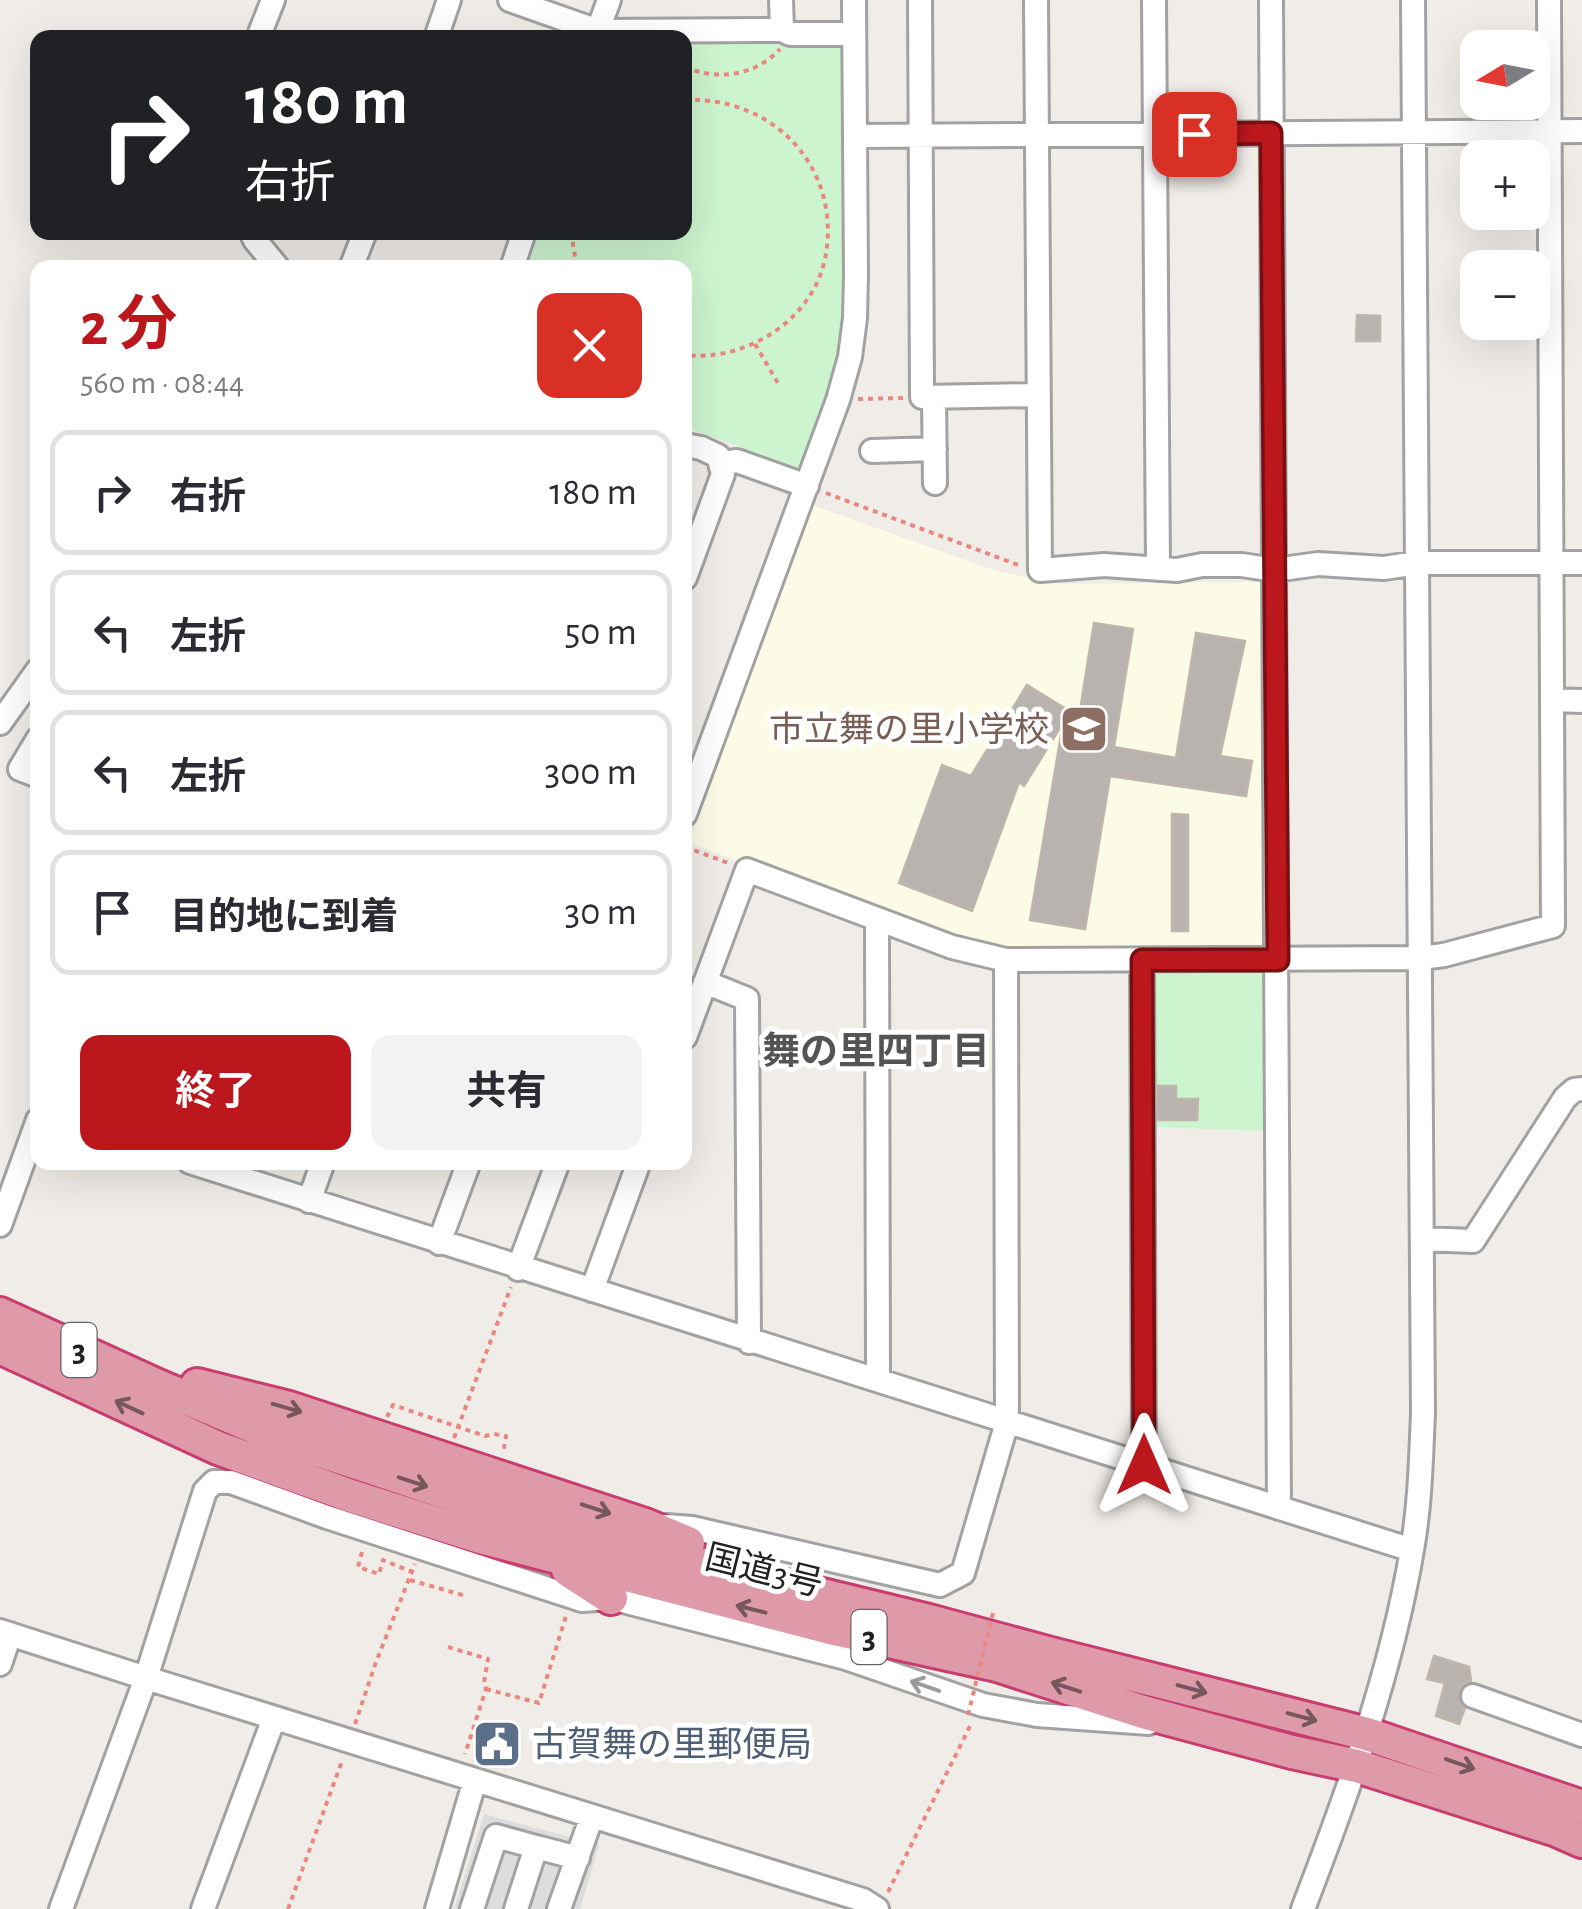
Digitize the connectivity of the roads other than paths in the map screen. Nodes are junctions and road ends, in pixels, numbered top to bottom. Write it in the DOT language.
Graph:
graph roads {
  1 [pos="273,0"];
  2 [pos="450,0"];
  3 [pos="510,0"];
  4 [pos="609,0"];
  5 [pos="781,0"];
  6 [pos="854,0"];
  7 [pos="920,0"];
  8 [pos="1036,0"];
  9 [pos="1154,0"];
  10 [pos="1271,0"];
  11 [pos="1413,0"];
  12 [pos="1549,0"];
  13 [pos="261,30"];
  14 [pos="439,30"];
  15 [pos="586,30"];
  16 [pos="598,30"];
  17 [pos="782,30"];
  18 [pos="692,32"];
  19 [pos="854,34"];
  20 [pos="1582,131"];
  21 [pos="1550,132"];
  22 [pos="1271,133"];
  23 [pos="1414,133"];
  24 [pos="1037,135"];
  25 [pos="854,136"];
  26 [pos="1155,136"];
  27 [pos="920,137"];
  28 [pos="254,240"];
  29 [pos="271,260"];
  30 [pos="1039,395"];
  31 [pos="928,397"];
  32 [pos="692,448"];
  33 [pos="934,449"];
  34 [pos="872,452"];
  35 [pos="722,463"];
  36 [pos="934,482"];
  37 [pos="808,486"];
  38 [pos="692,559"];
  39 [pos="1553,562"];
  40 [pos="1582,562"];
  41 [pos="1416,563"];
  42 [pos="1158,569"];
  43 [pos="1275,570"];
  44 [pos="30,681"];
  45 [pos="1554,700"];
  46 [pos="1582,701"];
  47 [pos="0,723"];
  48 [pos="30,753"];
  49 [pos="30,773"];
  50 [pos="692,795"];
  51 [pos="877,920"];
  52 [pos="1421,958"];
  53 [pos="1006,960"];
  54 [pos="1142,960"];
  55 [pos="1278,960"];
  56 [pos="705,982"];
  57 [pos="692,1018"];
  58 [pos="1582,1089"];
  59 [pos="30,1142"];
  60 [pos="214,1170"];
  61 [pos="320,1170"];
  62 [pos="466,1170"];
  63 [pos="555,1170"];
  64 [pos="636,1170"];
  65 [pos="309,1201"];
  66 [pos="0,1224"];
  67 [pos="1422,1239"];
  68 [pos="439,1243"];
  69 [pos="518,1269"];
  70 [pos="592,1290"];
  71 [pos="0,1314"];
  72 [pos="749,1342"];
  73 [pos="0,1347"];
  74 [pos="878,1380"];
  75 [pos="158,1386"];
  76 [pos="1007,1422"];
  77 [pos="1144,1465"];
  78 [pos="1279,1508"];
  79 [pos="645,1525"];
  80 [pos="1412,1550"];
  81 [pos="543,1554"];
  82 [pos="740,1575"];
  83 [pos="611,1598"];
  84 [pos="5,1632"];
  85 [pos="0,1664"];
  86 [pos="146,1678"];
  87 [pos="1473,1696"];
  88 [pos="274,1718"];
  89 [pos="1193,1726"];
  90 [pos="1367,1734"];
  91 [pos="1582,1735"];
  92 [pos="1357,1766"];
  93 [pos="466,1778"];
  94 [pos="1582,1807"];
  95 [pos="592,1816"];
  96 [pos="1582,1841"];
  97 [pos="536,1847"];
  98 [pos="578,1858"];
  99 [pos="61,1909"];
  100 [pos="203,1909"];
  101 [pos="437,1909"];
  102 [pos="472,1909"];
  103 [pos="516,1909"];
  104 [pos="559,1909"];
  105 [pos="877,1909"];
  106 [pos="1303,1909"];
  1 -- 13 [label="street"];
  2 -- 14 [label="street"];
  3 -- 15 [label="street"];
  4 -- 16 [label="street"];
  5 -- 17 [label="street"];
  6 -- 19 [label="street"];
  7 -- 27 [label="street"];
  8 -- 24 [label="street"];
  9 -- 26 [label="street"];
  10 -- 22 [label="street"];
  11 -- 23 [label="street"];
  12 -- 21 [label="street"];
  17 -- 18 [label="street"];
  17 -- 19 [label="street"];
  19 -- 25 [label="street"];
  20 -- 21 [label="street"];
  21 -- 23 [label="street"];
  21 -- 39 [label="street"];
  22 -- 23 [label="street"];
  22 -- 26 [label="street"];
  22 -- 43 [label="street"];
  23 -- 41 [label="street"];
  24 -- 26 [label="street"];
  24 -- 27 [label="street"];
  24 -- 30 [label="street"];
  25 -- 27 [label="street"];
  25 -- 37 [label="street"];
  26 -- 42 [label="street"];
  27 -- 31 [label="street"];
  28 -- 29 [label="street"];
  30 -- 31 [label="street"];
  30 -- 42 [label="street"];
  31 -- 33 [label="street"];
  32 -- 35 [label="street"];
  33 -- 34 [label="street"];
  33 -- 36 [label="street"];
  35 -- 37 [label="street"];
  35 -- 38 [label="street"];
  37 -- 50 [label="street"];
  39 -- 40 [label="street"];
  39 -- 41 [label="street"];
  39 -- 45 [label="street"];
  41 -- 43 [label="street"];
  41 -- 52 [label="street"];
  42 -- 43 [label="street"];
  43 -- 55 [label="street"];
  44 -- 47 [label="street"];
  45 -- 46 [label="street"];
  45 -- 52 [label="street"];
  48 -- 49 [label="street"];
  51 -- 53 [label="street"];
  51 -- 56 [label="street"];
  51 -- 74 [label="street"];
  52 -- 55 [label="street"];
  52 -- 67 [label="street"];
  53 -- 54 [label="street"];
  53 -- 76 [label="street"];
  54 -- 55 [label="street"];
  54 -- 77 [label="street"];
  55 -- 78 [label="street"];
  56 -- 57 [label="street"];
  56 -- 72 [label="street"];
  58 -- 67 [label="street"];
  59 -- 66 [label="street"];
  60 -- 65 [label="street"];
  61 -- 65 [label="street"];
  62 -- 68 [label="street"];
  63 -- 69 [label="street"];
  64 -- 70 [label="street"];
  65 -- 68 [label="street"];
  67 -- 80 [label="street"];
  68 -- 69 [label="street"];
  69 -- 70 [label="street"];
  70 -- 72 [label="street"];
  71 -- 75 [label="highway, 国道3号 / 3"];
  72 -- 74 [label="street"];
  81 -- 73 [label="highway, 国道3号 / 3, one-way"];
  74 -- 76 [label="street"];
  75 -- 79 [label="highway, one-way"];
  75 -- 82 [label="highway, 国道3号 / 3, one-way"];
  76 -- 77 [label="street"];
  76 -- 79 [label="street"];
  77 -- 78 [label="street"];
  78 -- 80 [label="street"];
  79 -- 82 [label="highway"];
  80 -- 90 [label="street"];
  81 -- 83 [label="highway"];
  89 -- 81 [label="highway, 国道3号 / 3, one-way"];
  82 -- 90 [label="highway, 国道3号 / 3, one-way"];
  83 -- 86 [label="street"];
  89 -- 83 [label="street, one-way"];
  84 -- 85 [label="street"];
  84 -- 86 [label="street"];
  86 -- 88 [label="street"];
  86 -- 99 [label="street"];
  87 -- 91 [label="street"];
  88 -- 93 [label="street"];
  88 -- 100 [label="street"];
  89 -- 92 [label="highway, 国道3号 / 3"];
  90 -- 92 [label="street"];
  90 -- 94 [label="highway, 国道3号 / 3, one-way"];
  92 -- 96 [label="highway, 国道3号 / 3"];
  92 -- 106 [label="street"];
  93 -- 95 [label="street"];
  93 -- 101 [label="street"];
  95 -- 98 [label="street"];
  95 -- 105 [label="street"];
  97 -- 98 [label="street"];
  97 -- 102 [label="street"];
  97 -- 103 [label="street"];
  98 -- 104 [label="street"];
}
